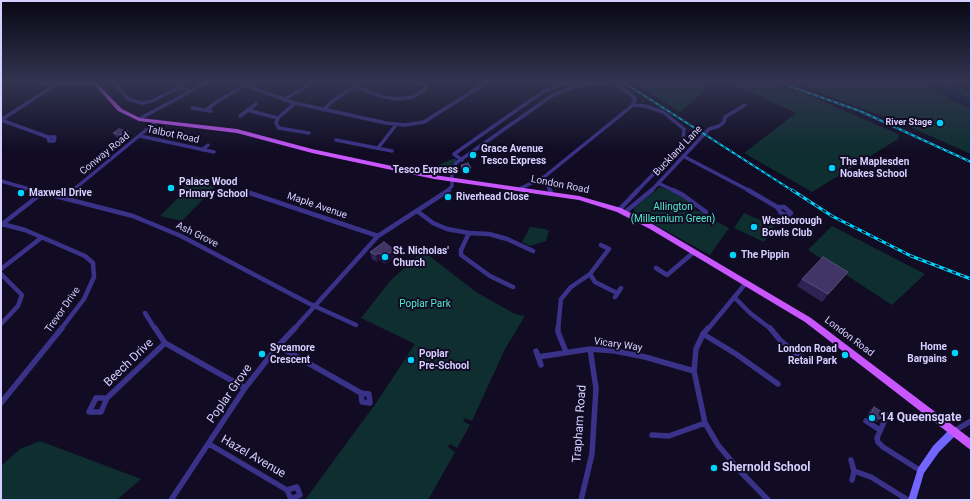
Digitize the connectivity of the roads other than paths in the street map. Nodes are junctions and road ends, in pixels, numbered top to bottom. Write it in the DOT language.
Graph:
graph roads {
  1 [pos="24,105"];
  2 [pos="116,105"];
  3 [pos="163,105"];
  4 [pos="212,105"];
  5 [pos="254,105"];
  6 [pos="292,105"];
  7 [pos="305,105"];
  8 [pos="328,105"];
  9 [pos="450,105"];
  10 [pos="523,105"];
  11 [pos="538,105"];
  12 [pos="633,105"];
  13 [pos="637,105"];
  14 [pos="745,105"];
  15 [pos="192,108"];
  16 [pos="206,110"];
  17 [pos="247,110"];
  18 [pos="323,110"];
  19 [pos="211,111"];
  20 [pos="240,116"];
  21 [pos="278,118"];
  22 [pos="140,119"];
  23 [pos="1,120"];
  24 [pos="157,121"];
  25 [pos="396,125"];
  26 [pos="309,133"];
  27 [pos="140,136"];
  28 [pos="48,138"];
  29 [pos="336,140"];
  30 [pos="208,145"];
  31 [pos="378,148"];
  32 [pos="202,150"];
  33 [pos="392,151"];
  34 [pos="214,152"];
  35 [pos="683,156"];
  36 [pos="462,160"];
  37 [pos="544,177"];
  38 [pos="451,180"];
  39 [pos="1,181"];
  40 [pos="658,183"];
  41 [pos="519,189"];
  42 [pos="42,193"];
  43 [pos="250,193"];
  44 [pos="551,193"];
  45 [pos="64,198"];
  46 [pos="777,207"];
  47 [pos="701,208"];
  48 [pos="695,210"];
  49 [pos="417,211"];
  50 [pos="621,212"];
  51 [pos="706,212"];
  52 [pos="1,225"];
  53 [pos="469,233"];
  54 [pos="378,236"];
  55 [pos="41,238"];
  56 [pos="601,245"];
  57 [pos="533,251"];
  58 [pos="694,252"];
  59 [pos="656,268"];
  60 [pos="1,269"];
  61 [pos="1,274"];
  62 [pos="590,274"];
  63 [pos="746,283"];
  64 [pos="512,287"];
  65 [pos="621,288"];
  66 [pos="734,297"];
  67 [pos="314,306"];
  68 [pos="145,313"];
  69 [pos="1,324"];
  70 [pos="356,325"];
  71 [pos="703,334"];
  72 [pos="165,343"];
  73 [pos="278,346"];
  74 [pos="590,349"];
  75 [pos="536,351"];
  76 [pos="566,352"];
  77 [pos="538,357"];
  78 [pos="808,361"];
  79 [pos="541,365"];
  80 [pos="694,371"];
  81 [pos="778,384"];
  82 [pos="245,388"];
  83 [pos="361,393"];
  84 [pos="108,398"];
  85 [pos="1,403"];
  86 [pos="887,415"];
  87 [pos="971,420"];
  88 [pos="866,421"];
  89 [pos="705,422"];
  90 [pos="880,430"];
  91 [pos="954,431"];
  92 [pos="652,435"];
  93 [pos="209,444"];
  94 [pos="971,445"];
  95 [pos="851,460"];
  96 [pos="854,471"];
  97 [pos="921,471"];
  98 [pos="852,480"];
  99 [pos="286,490"];
  100 [pos="171,500"];
  101 [pos="581,500"];
  102 [pos="768,500"];
  103 [pos="908,500"];
  104 [pos="912,500"];
  1 -- 23 [label="street"];
  2 -- 22 [label="main road, London Road"];
  3 -- 22 [label="street"];
  4 -- 16 [label="street"];
  5 -- 17 [label="street"];
  6 -- 21 [label="street"];
  7 -- 18 [label="street"];
  8 -- 18 [label="street"];
  9 -- 25 [label="street"];
  10 -- 36 [label="street"];
  11 -- 36 [label="street"];
  12 -- 37 [label="street"];
  13 -- 50 [label="street, Buckland Lane"];
  14 -- 35 [label="street, Buckland Lane"];
  15 -- 16 [label="street"];
  16 -- 19 [label="street"];
  17 -- 20 [label="street"];
  17 -- 21 [label="street"];
  18 -- 25 [label="street"];
  21 -- 26 [label="street"];
  22 -- 24 [label="main road, London Road"];
  23 -- 28 [label="street"];
  24 -- 27 [label="street, Conway Road"];
  24 -- 38 [label="main road, London Road"];
  25 -- 31 [label="street"];
  27 -- 32 [label="street, Talbot Road"];
  27 -- 45 [label="street, Conway Road"];
  29 -- 31 [label="street"];
  30 -- 32 [label="street, Talbot Road"];
  31 -- 33 [label="street"];
  32 -- 34 [label="street, Talbot Road"];
  35 -- 40 [label="street, Buckland Lane"];
  35 -- 46 [label="street"];
  36 -- 38 [label="street"];
  37 -- 41 [label="street"];
  37 -- 44 [label="street"];
  38 -- 41 [label="main road, London Road"];
  38 -- 49 [label="street, Poplar Grove"];
  39 -- 42 [label="street, Ash Grove"];
  40 -- 47 [label="street"];
  40 -- 50 [label="street, Buckland Lane"];
  41 -- 44 [label="main road, London Road"];
  42 -- 45 [label="street, Ash Grove"];
  42 -- 52 [label="street"];
  43 -- 54 [label="street, Maple Avenue"];
  44 -- 50 [label="main road, London Road"];
  45 -- 67 [label="street, Ash Grove"];
  47 -- 48 [label="street"];
  47 -- 51 [label="street"];
  49 -- 53 [label="street"];
  49 -- 54 [label="street, Poplar Grove"];
  50 -- 58 [label="main road, London Road"];
  52 -- 55 [label="street, Trevor Drive"];
  53 -- 57 [label="street"];
  53 -- 64 [label="street"];
  54 -- 67 [label="street, Poplar Grove"];
  55 -- 60 [label="street"];
  55 -- 85 [label="street, Trevor Drive"];
  56 -- 62 [label="street"];
  58 -- 59 [label="street"];
  58 -- 63 [label="main road, London Road"];
  61 -- 69 [label="street"];
  62 -- 65 [label="street"];
  62 -- 76 [label="street"];
  63 -- 66 [label="street"];
  63 -- 91 [label="main road, London Road"];
  66 -- 71 [label="street"];
  66 -- 78 [label="street"];
  67 -- 70 [label="street"];
  67 -- 73 [label="street, Poplar Grove"];
  68 -- 72 [label="street"];
  71 -- 80 [label="street"];
  71 -- 81 [label="street"];
  72 -- 82 [label="street"];
  72 -- 84 [label="street, Beech Drive"];
  73 -- 82 [label="street, Poplar Grove"];
  73 -- 83 [label="street"];
  74 -- 76 [label="street, Vicary Way"];
  74 -- 80 [label="street, Vicary Way"];
  74 -- 101 [label="street, Trapham Road"];
  75 -- 77 [label="street"];
  76 -- 77 [label="street, Vicary Way"];
  77 -- 79 [label="street"];
  80 -- 89 [label="street"];
  82 -- 93 [label="street, Poplar Grove"];
  86 -- 90 [label="street"];
  87 -- 91 [label="street"];
  88 -- 90 [label="street"];
  89 -- 92 [label="street"];
  89 -- 102 [label="street"];
  90 -- 97 [label="street"];
  91 -- 94 [label="main road, London Road"];
  91 -- 97 [label="street"];
  93 -- 99 [label="street, Hazel Avenue"];
  93 -- 100 [label="street, Poplar Grove"];
  95 -- 96 [label="street"];
  96 -- 98 [label="street"];
  96 -- 103 [label="street"];
  97 -- 104 [label="street"];
}
